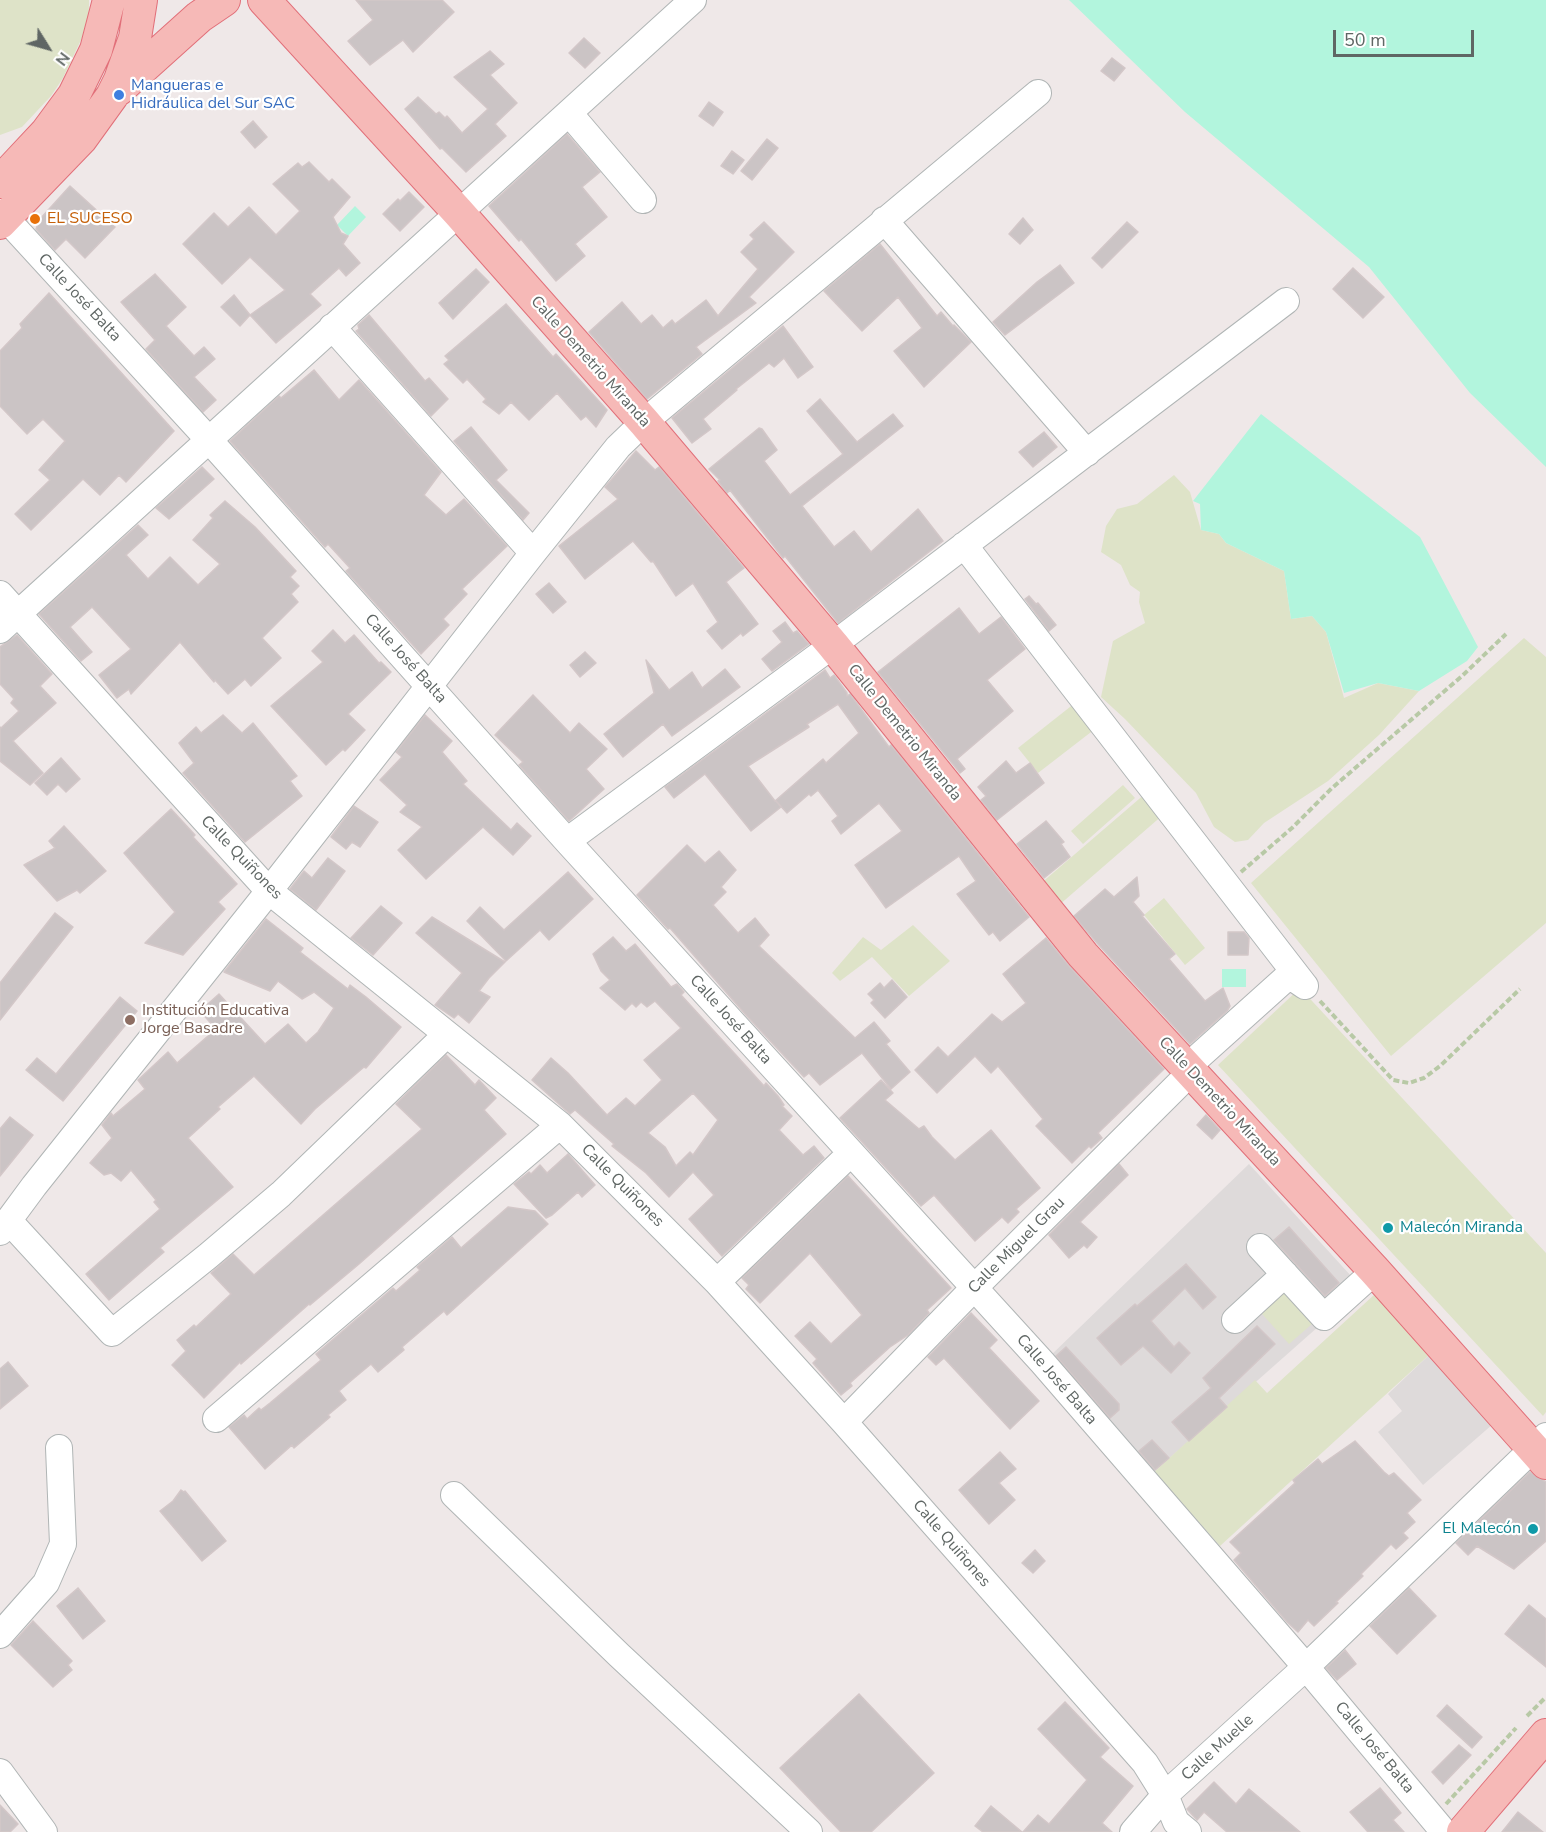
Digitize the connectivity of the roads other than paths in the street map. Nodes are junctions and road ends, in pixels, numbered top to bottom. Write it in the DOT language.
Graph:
graph roads {
  1 [pos="109,0"];
  2 [pos="141,0"];
  3 [pos="224,0"];
  4 [pos="264,0"];
  5 [pos="693,0"];
  6 [pos="1038,93"];
  7 [pos="112,96"];
  8 [pos="570,113"];
  9 [pos="0,182"];
  10 [pos="643,200"];
  11 [pos="458,212"];
  12 [pos="2,217"];
  13 [pos="884,220"];
  14 [pos="1286,301"];
  15 [pos="332,327"];
  16 [pos="644,422"];
  17 [pos="209,440"];
  18 [pos="1087,453"];
  19 [pos="964,545"];
  20 [pos="533,553"];
  21 [pos="0,594"];
  22 [pos="9,622"];
  23 [pos="833,645"];
  24 [pos="429,687"];
  25 [pos="567,841"];
  26 [pos="269,891"];
  27 [pos="447,1034"];
  28 [pos="1189,1070"];
  29 [pos="560,1125"];
  30 [pos="851,1153"];
  31 [pos="5,1227"];
  32 [pos="1260,1247"];
  33 [pos="1375,1271"];
  34 [pos="1285,1274"];
  35 [pos="717,1282"];
  36 [pos="974,1288"];
  37 [pos="1235,1320"];
  38 [pos="216,1419"];
  39 [pos="844,1422"];
  40 [pos="59,1448"];
  41 [pos="1542,1449"];
  42 [pos="454,1495"];
  43 [pos="0,1635"];
  44 [pos="1306,1667"];
  45 [pos="1546,1735"];
  46 [pos="0,1772"];
  47 [pos="1165,1796"];
  48 [pos="1438,1825"];
  49 [pos="44,1832"];
  50 [pos="808,1832"];
  51 [pos="1133,1832"];
  52 [pos="1188,1832"];
  53 [pos="1462,1832"];
  1 -- 9 [label="main road"];
  2 -- 7 [label="main road"];
  3 -- 7 [label="main road"];
  4 -- 11 [label="main road, Calle Demetrio Miranda"];
  5 -- 8 [label="street"];
  6 -- 13 [label="street"];
  7 -- 12 [label="main road"];
  8 -- 10 [label="street"];
  8 -- 11 [label="street"];
  11 -- 15 [label="street"];
  11 -- 16 [label="main road, Calle Demetrio Miranda"];
  12 -- 17 [label="street, Calle José Balta"];
  13 -- 16 [label="street"];
  13 -- 18 [label="street"];
  14 -- 18 [label="street"];
  15 -- 17 [label="street"];
  15 -- 20 [label="street"];
  16 -- 20 [label="street"];
  16 -- 23 [label="main road, Calle Demetrio Miranda"];
  17 -- 22 [label="street"];
  17 -- 24 [label="street, Calle José Balta"];
  18 -- 19 [label="street"];
  19 -- 23 [label="street"];
  19 -- 28 [label="street, Calle Miguel Grau"];
  20 -- 24 [label="street"];
  21 -- 22 [label="street, Calle Quiñones"];
  22 -- 26 [label="street, Calle Quiñones"];
  23 -- 25 [label="street"];
  23 -- 28 [label="main road, Calle Demetrio Miranda"];
  24 -- 25 [label="street, Calle José Balta"];
  24 -- 26 [label="street"];
  25 -- 30 [label="street, Calle José Balta"];
  26 -- 27 [label="street, Calle Quiñones"];
  26 -- 31 [label="street"];
  27 -- 29 [label="street, Calle Quiñones"];
  27 -- 31 [label="street"];
  28 -- 33 [label="main road, Calle Demetrio Miranda"];
  28 -- 36 [label="street, Calle Miguel Grau"];
  29 -- 35 [label="street, Calle Quiñones"];
  29 -- 38 [label="street"];
  30 -- 35 [label="street"];
  30 -- 36 [label="street, Calle José Balta"];
  32 -- 34 [label="street"];
  33 -- 34 [label="street"];
  33 -- 41 [label="main road, Calle Demetrio Miranda"];
  34 -- 37 [label="street"];
  35 -- 39 [label="street, Calle Quiñones"];
  36 -- 39 [label="street, Calle Miguel Grau"];
  36 -- 44 [label="street, Calle José Balta"];
  39 -- 47 [label="street, Calle Quiñones"];
  40 -- 43 [label="street"];
  41 -- 44 [label="street, Calle Muelle"];
  42 -- 50 [label="street"];
  44 -- 47 [label="street, Calle Muelle"];
  44 -- 48 [label="street, Calle José Balta"];
  45 -- 53 [label="main road"];
  46 -- 49 [label="street"];
  47 -- 51 [label="street, Calle Muelle"];
  47 -- 52 [label="street, Calle Quiñones"];
}
